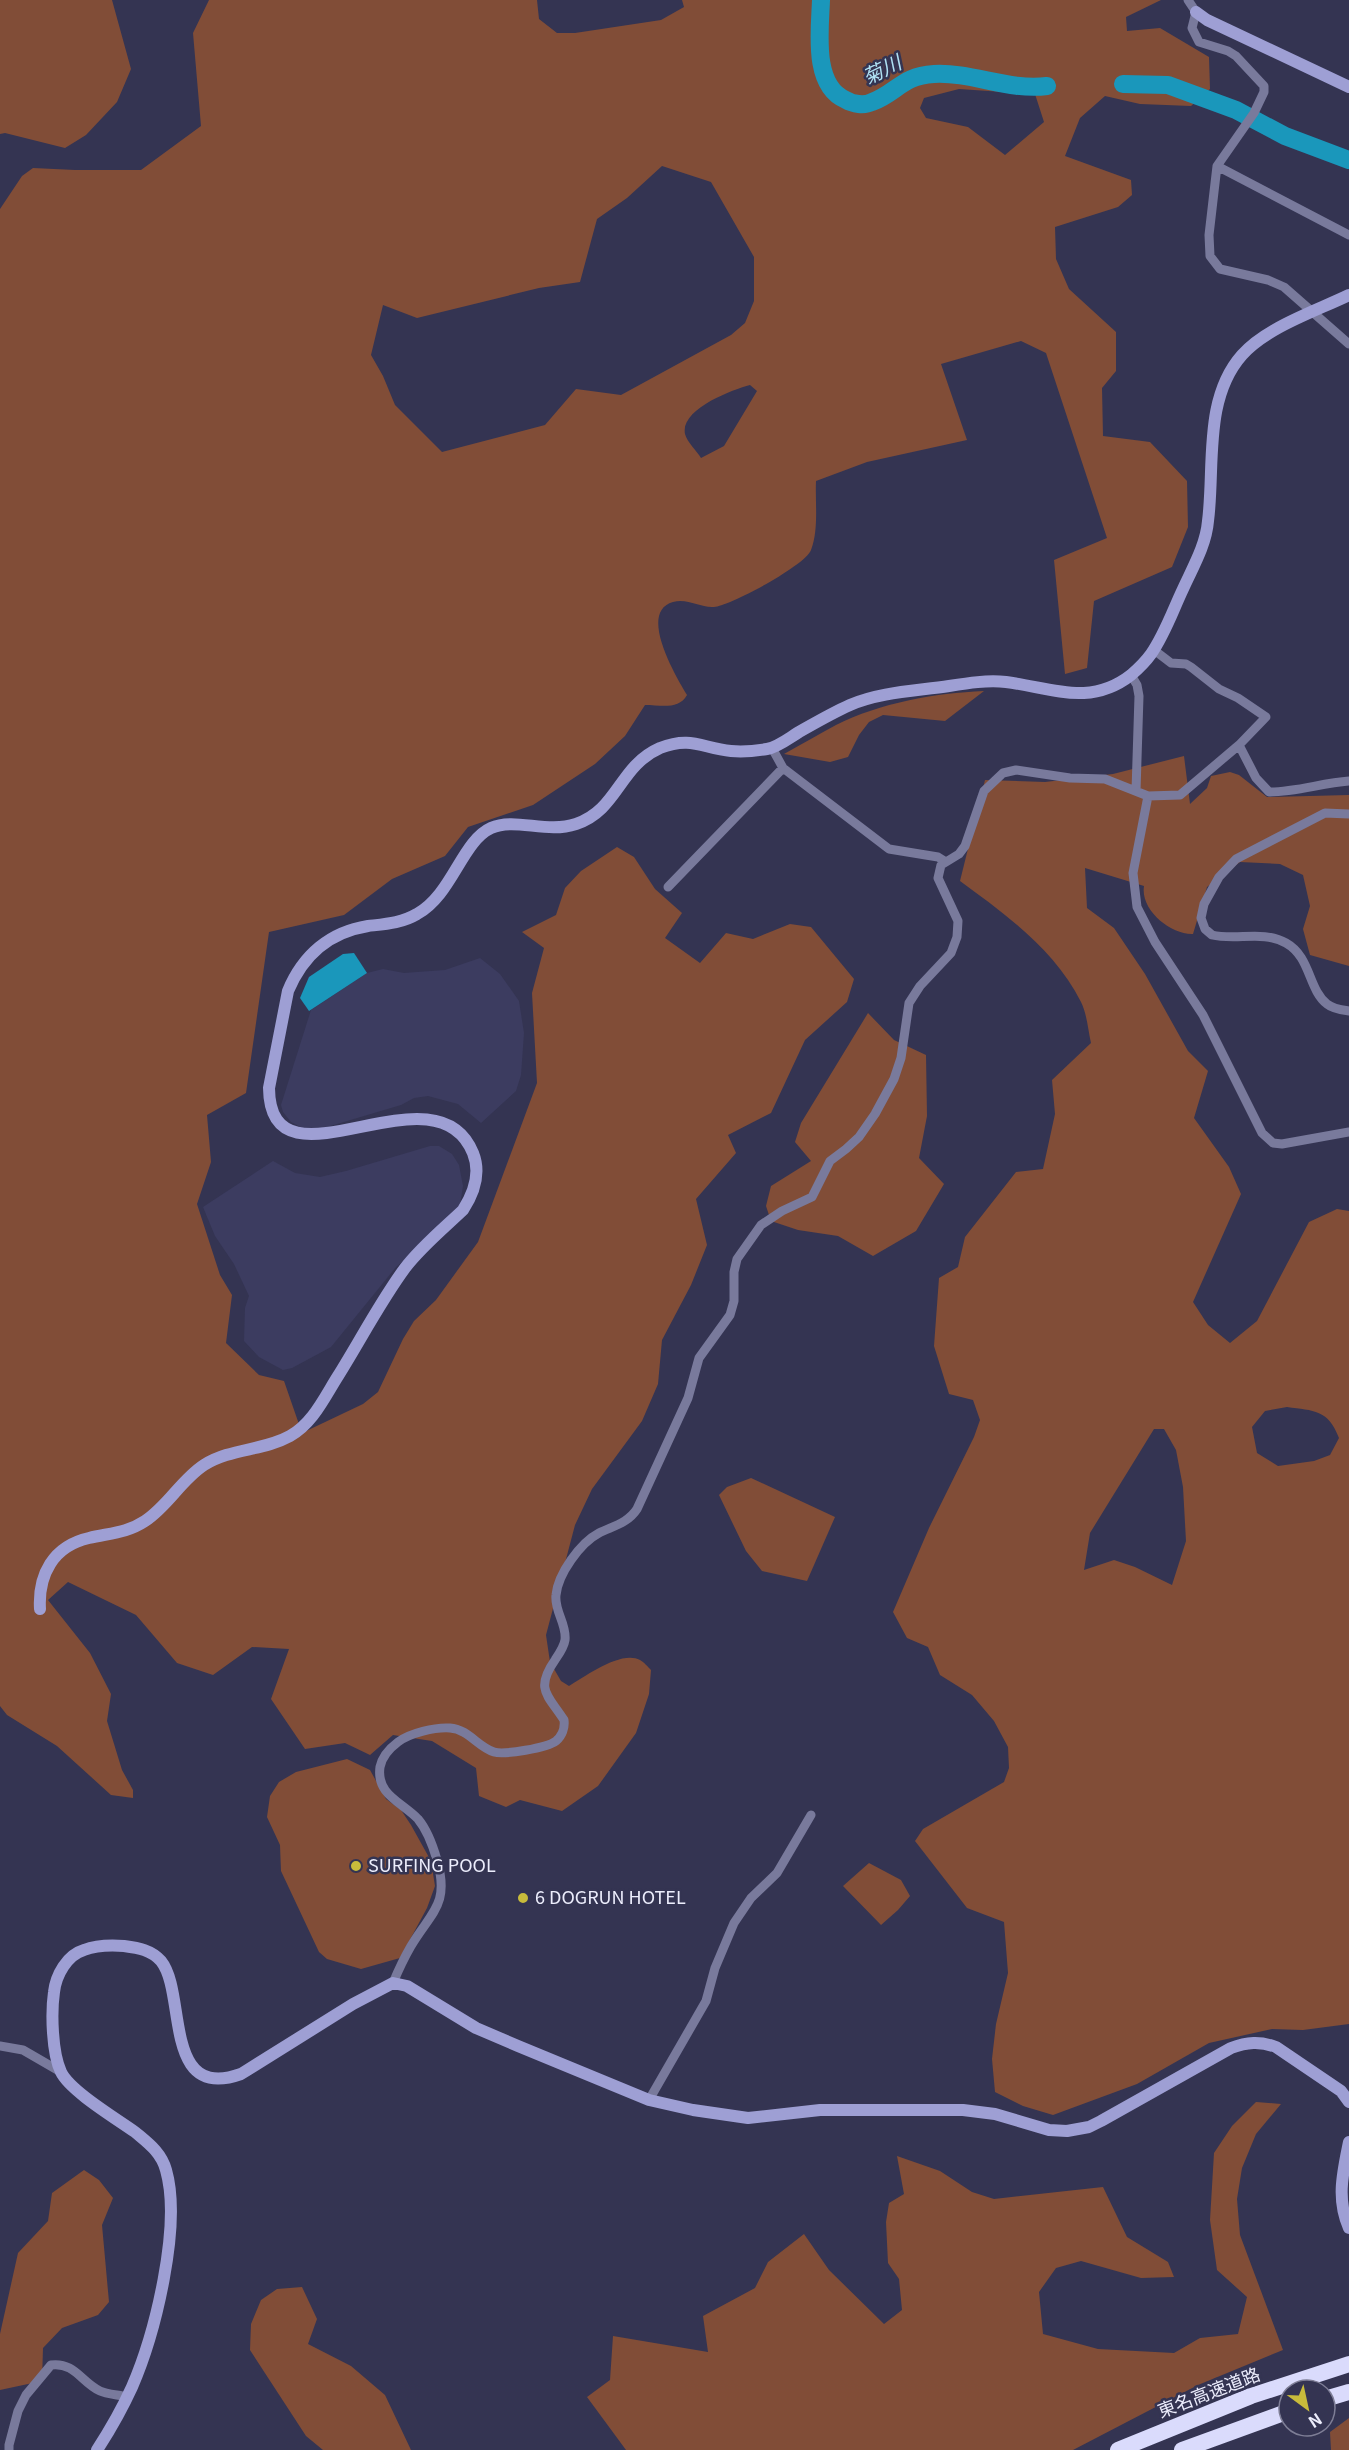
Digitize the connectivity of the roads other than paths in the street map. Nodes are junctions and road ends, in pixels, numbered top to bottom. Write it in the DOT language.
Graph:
graph roads {
  1 [pos="1188,0"];
  2 [pos="1196,12"];
  3 [pos="1349,87"];
  4 [pos="1217,166"];
  5 [pos="1349,235"];
  6 [pos="1349,295"];
  7 [pos="1312,313"];
  8 [pos="1349,344"];
  9 [pos="1154,650"];
  10 [pos="1131,675"];
  11 [pos="1239,745"];
  12 [pos="772,748"];
  13 [pos="783,768"];
  14 [pos="1349,781"];
  15 [pos="1136,791"];
  16 [pos="1148,796"];
  17 [pos="1349,814"];
  18 [pos="946,862"];
  19 [pos="668,887"];
  20 [pos="1349,1011"];
  21 [pos="1349,1132"];
  22 [pos="40,1609"];
  23 [pos="811,1815"];
  24 [pos="393,1983"];
  25 [pos="0,2046"];
  26 [pos="61,2072"];
  27 [pos="649,2100"];
  28 [pos="1349,2102"];
  29 [pos="1349,2142"];
  30 [pos="1349,2228"];
  31 [pos="1349,2364"];
  32 [pos="127,2397"];
  33 [pos="1277,2415"];
  34 [pos="9,2450"];
  35 [pos="97,2450"];
  36 [pos="1119,2450"];
  37 [pos="1182,2450"];
  1 -- 2 [label="street"];
  2 -- 3 [label="street"];
  2 -- 4 [label="street"];
  4 -- 5 [label="street"];
  4 -- 7 [label="street"];
  6 -- 7 [label="street"];
  7 -- 8 [label="street"];
  7 -- 9 [label="street"];
  9 -- 10 [label="street"];
  9 -- 11 [label="street"];
  10 -- 12 [label="street"];
  10 -- 15 [label="street"];
  11 -- 14 [label="street"];
  11 -- 16 [label="street"];
  12 -- 13 [label="street"];
  12 -- 22 [label="street"];
  13 -- 18 [label="street"];
  13 -- 19 [label="street"];
  15 -- 16 [label="street"];
  15 -- 18 [label="street"];
  16 -- 21 [label="street"];
  17 -- 20 [label="street"];
  18 -- 24 [label="street"];
  23 -- 27 [label="street"];
  24 -- 26 [label="street"];
  24 -- 27 [label="street"];
  25 -- 26 [label="street"];
  26 -- 32 [label="street"];
  27 -- 28 [label="street"];
  29 -- 30 [label="street"];
  31 -- 36 [label="highway, 東名高速道路"];
  32 -- 34 [label="street"];
  32 -- 35 [label="street"];
  33 -- 37 [label="highway"];
}
